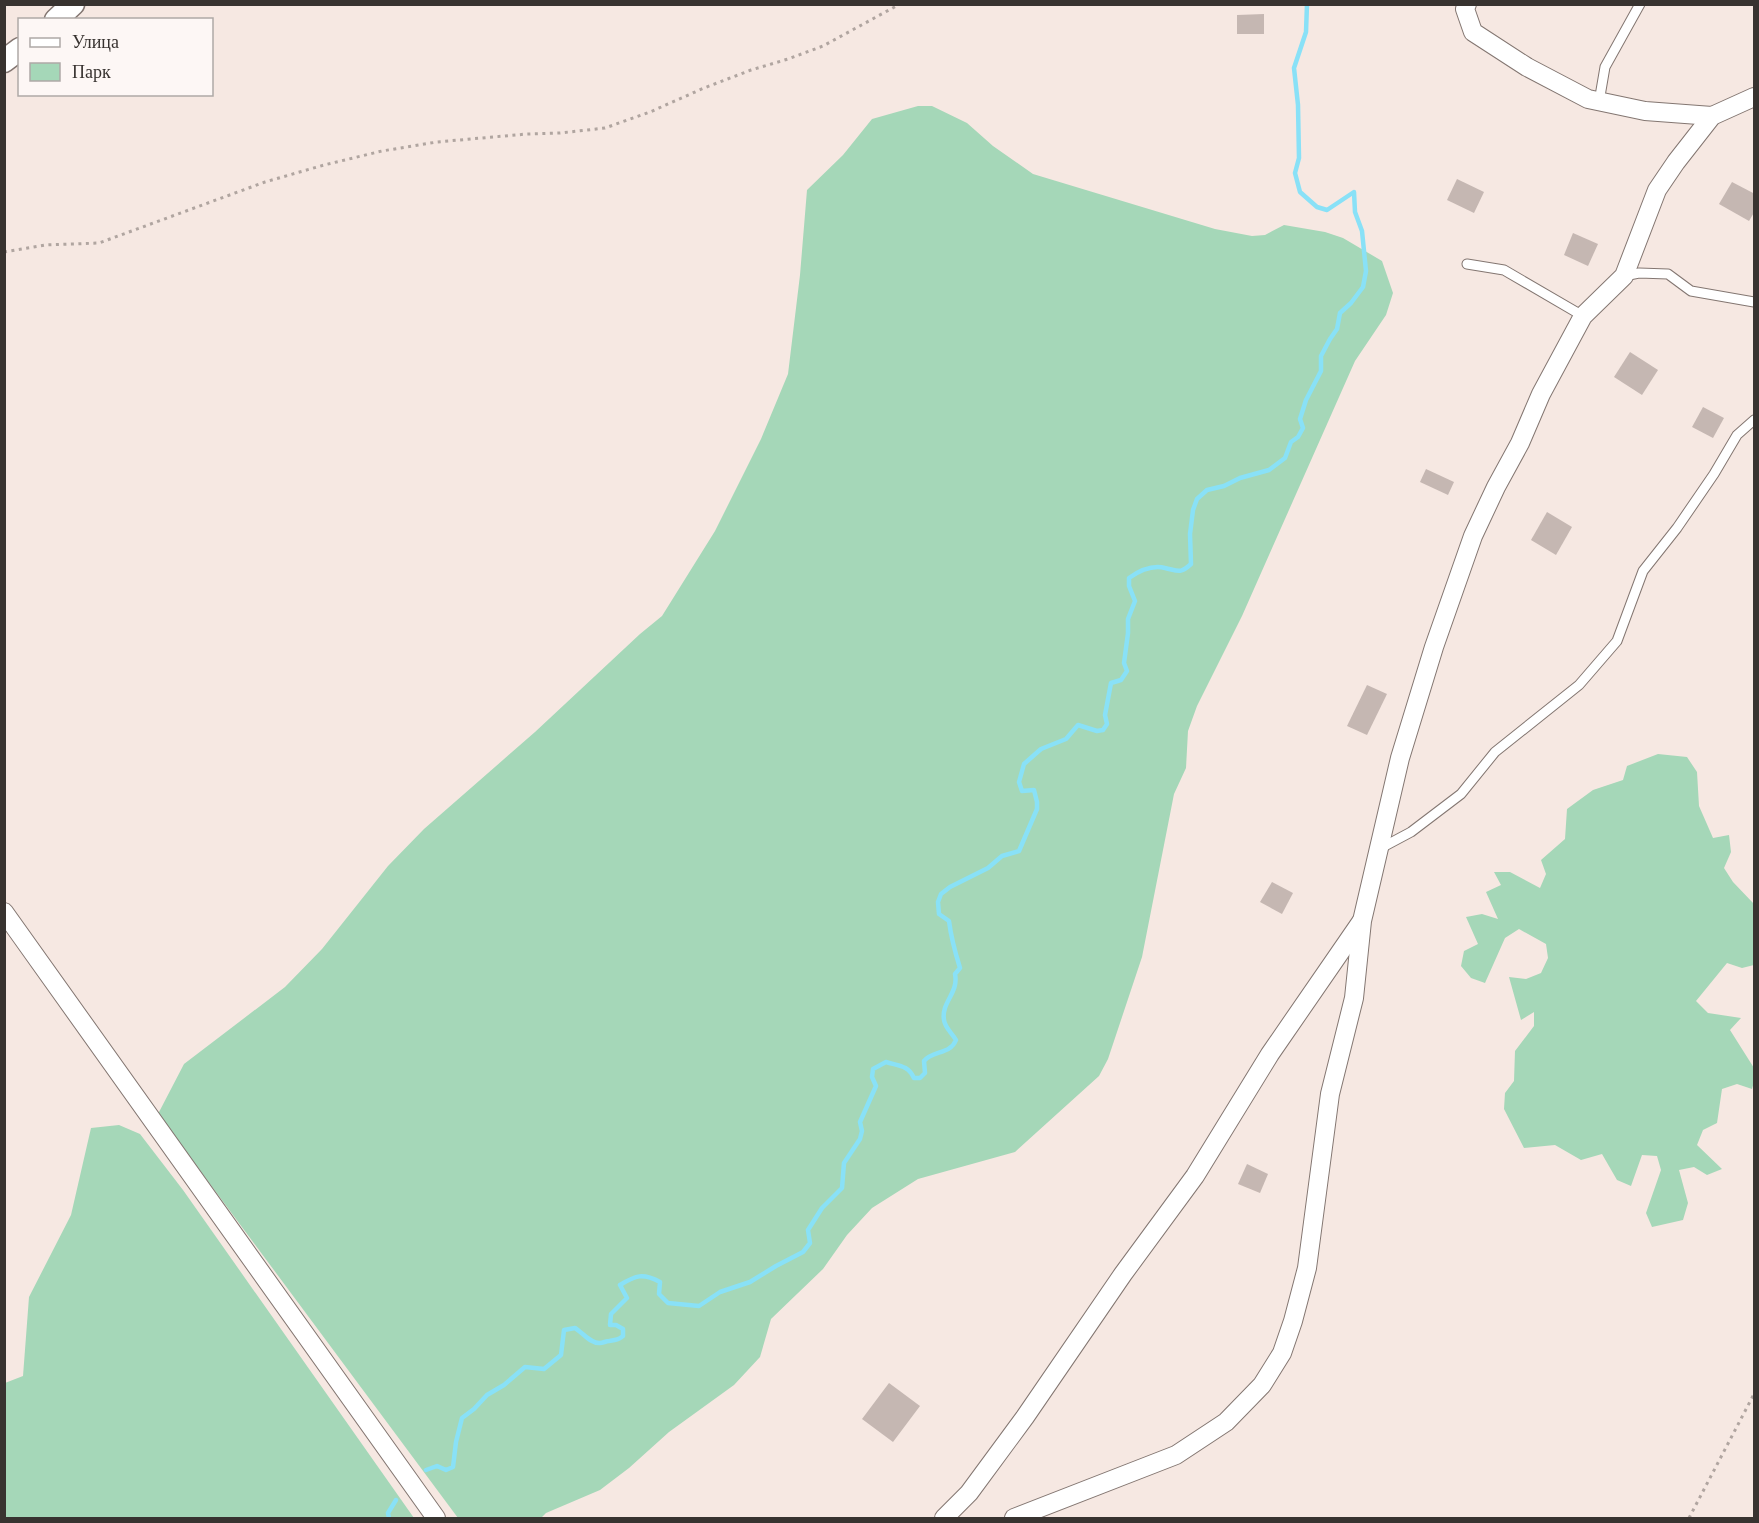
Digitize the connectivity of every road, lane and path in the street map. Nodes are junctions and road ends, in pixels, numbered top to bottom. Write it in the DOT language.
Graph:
graph roads {
  1 [pos="74,4"];
  2 [pos="900,4"];
  3 [pos="1467,4"];
  4 [pos="1640,4"];
  5 [pos="58,18"];
  6 [pos="18,50"];
  7 [pos="4,61"];
  8 [pos="1755,97"];
  9 [pos="1599,102"];
  10 [pos="1712,116"];
  11 [pos="4,252"];
  12 [pos="1467,264"];
  13 [pos="1624,276"];
  14 [pos="1755,302"];
  15 [pos="1583,316"];
  16 [pos="1755,420"];
  17 [pos="1380,848"];
  18 [pos="4,912"];
  19 [pos="1362,921"];
  20 [pos="1755,1394"];
  21 [pos="436,1518"];
  22 [pos="944,1518"];
  23 [pos="1014,1518"];
  24 [pos="1689,1518"];
  1 -- 5 [label="street"];
  2 -- 11 [label="path"];
  3 -- 9 [label="street"];
  4 -- 9 [label="lane"];
  6 -- 7 [label="street"];
  8 -- 10 [label="street"];
  9 -- 10 [label="street"];
  10 -- 13 [label="street"];
  12 -- 15 [label="lane"];
  13 -- 14 [label="lane"];
  13 -- 15 [label="street"];
  15 -- 17 [label="street"];
  16 -- 17 [label="lane"];
  17 -- 19 [label="street"];
  18 -- 21 [label="street"];
  19 -- 22 [label="street"];
  19 -- 23 [label="street"];
  20 -- 24 [label="path"];
}
